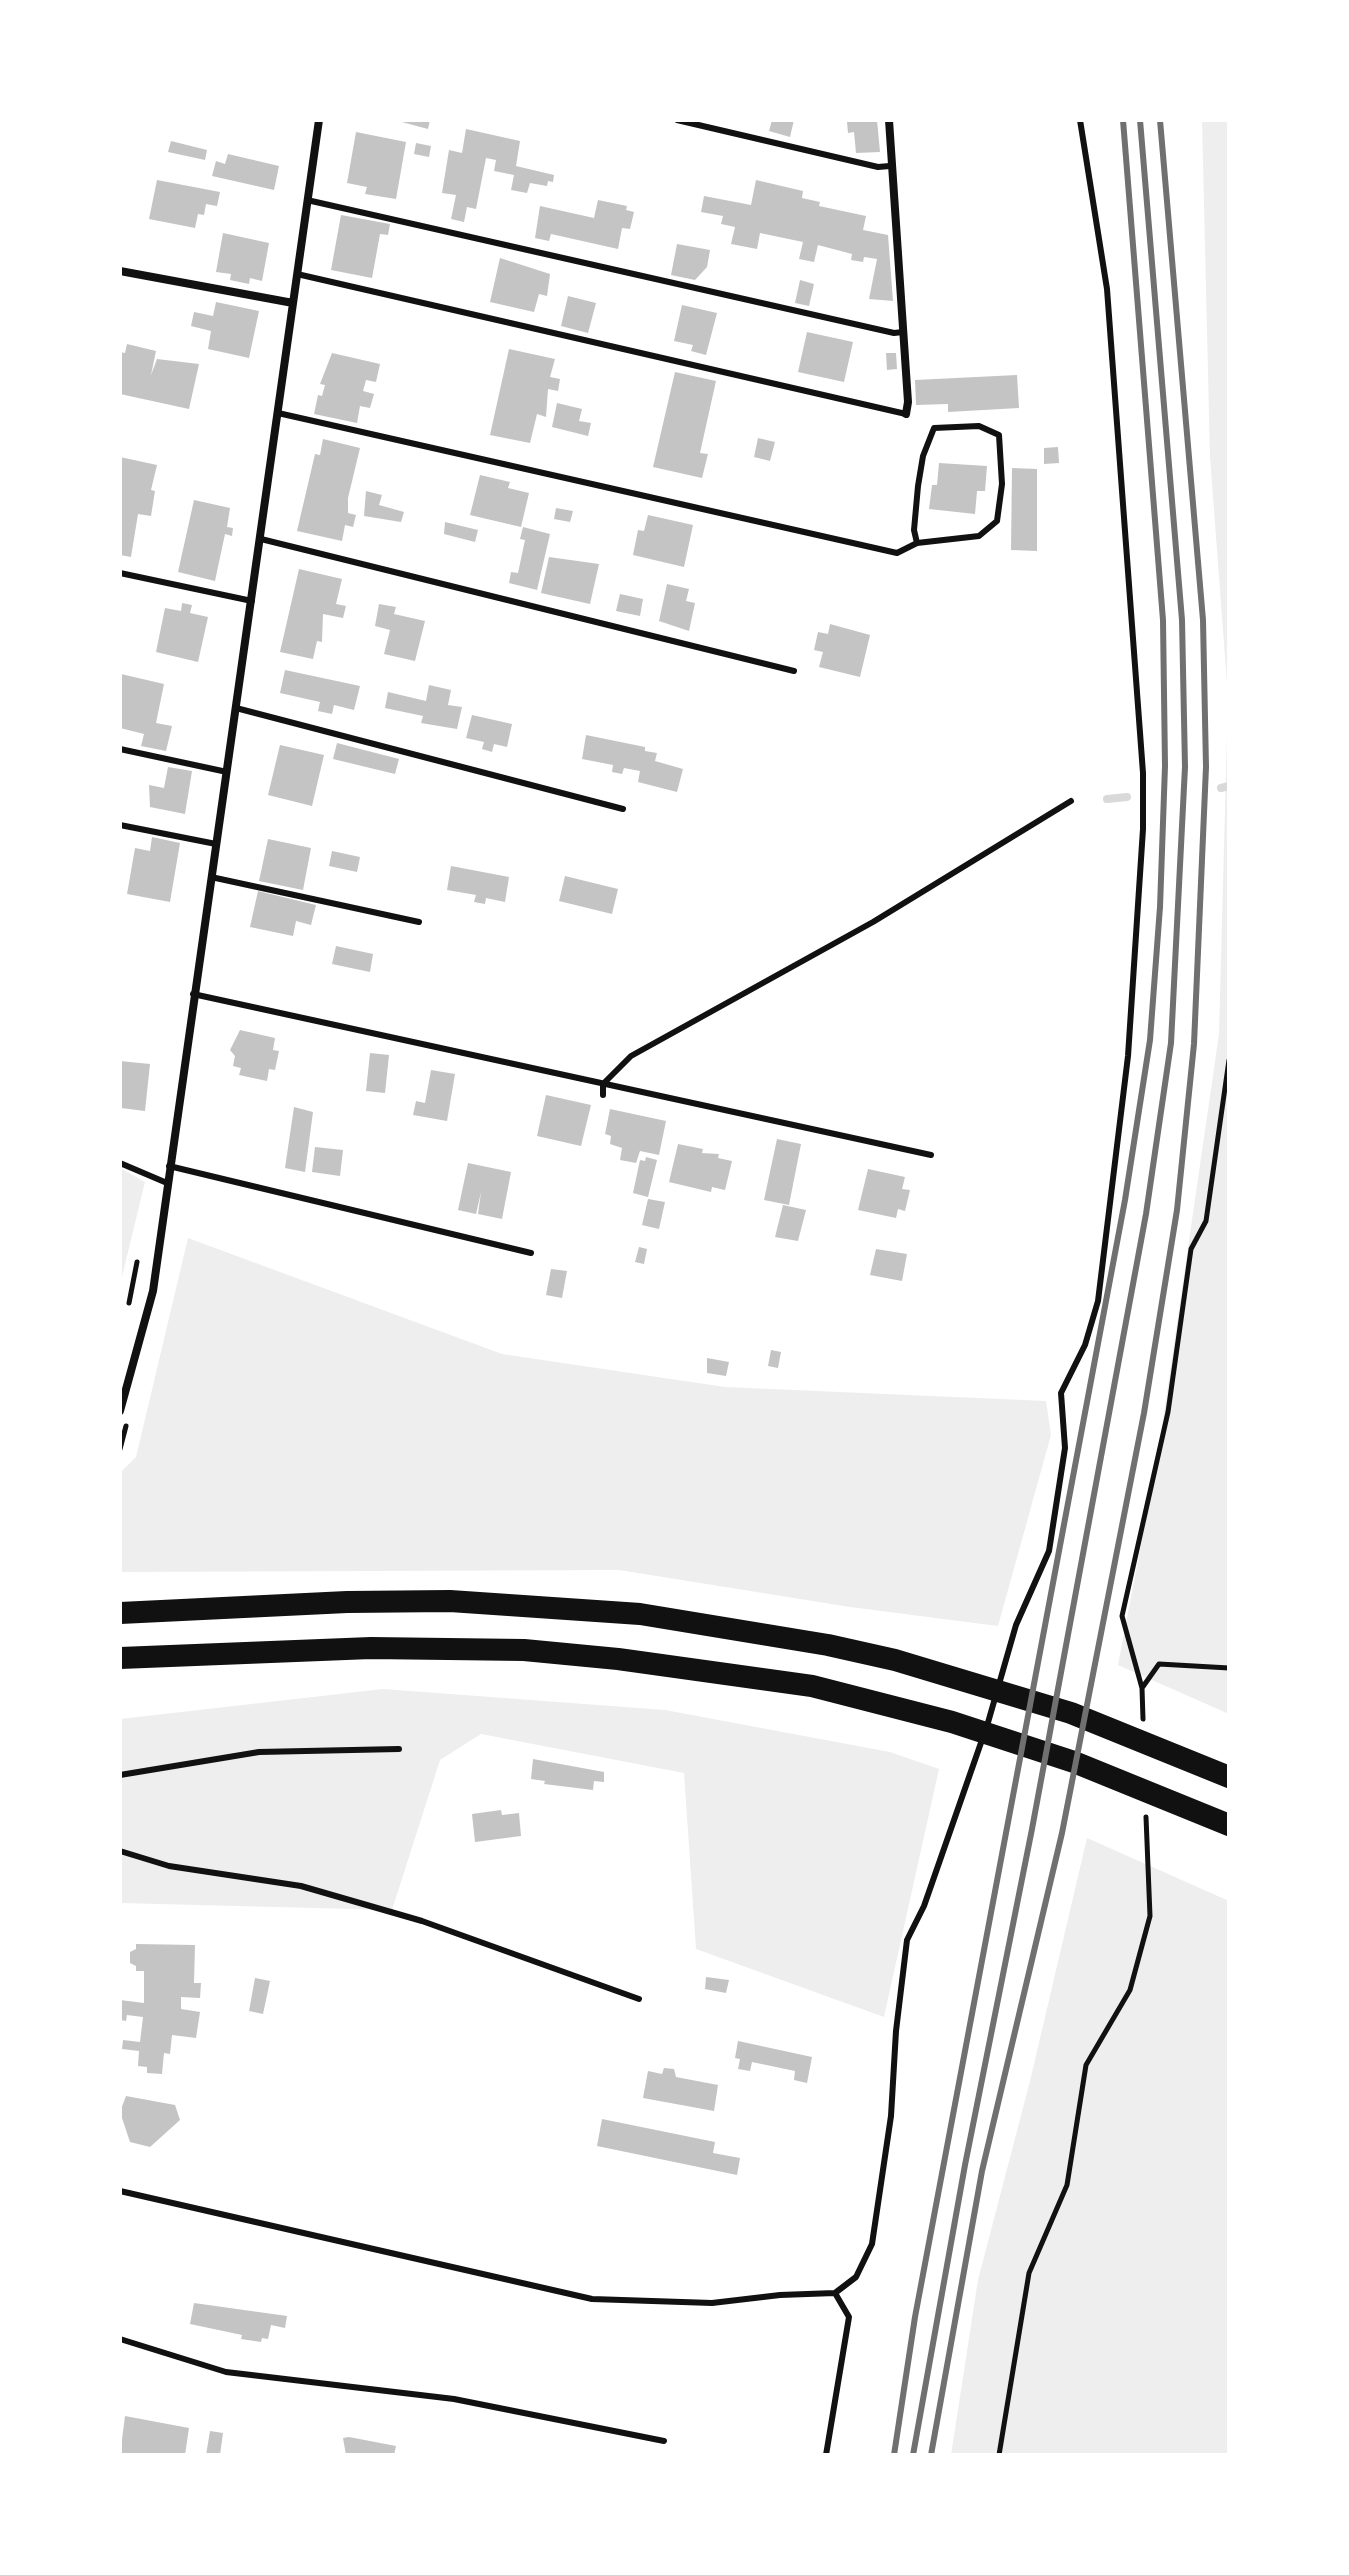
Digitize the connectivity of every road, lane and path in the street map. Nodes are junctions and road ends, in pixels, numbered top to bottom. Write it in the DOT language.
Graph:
graph roads {
  1 [pos="319,120"];
  2 [pos="677,120"];
  3 [pos="889,120"];
  4 [pos="1080,120"];
  5 [pos="890,166"];
  6 [pos="307,200"];
  7 [pos="120,271"];
  8 [pos="297,274"];
  9 [pos="293,303"];
  10 [pos="903,332"];
  11 [pos="278,413"];
  12 [pos="906,414"];
  13 [pos="261,539"];
  14 [pos="917,543"];
  15 [pos="120,573"];
  16 [pos="252,601"];
  17 [pos="794,671"];
  18 [pos="236,708"];
  19 [pos="120,749"];
  20 [pos="227,772"];
  21 [pos="1071,801"];
  22 [pos="623,809"];
  23 [pos="120,825"];
  24 [pos="216,844"];
  25 [pos="211,877"];
  26 [pos="419,922"];
  27 [pos="193,994"];
  28 [pos="1229,1060"];
  29 [pos="603,1084"];
  30 [pos="603,1095"];
  31 [pos="931,1155"];
  32 [pos="120,1163"];
  33 [pos="169,1166"];
  34 [pos="167,1183"];
  35 [pos="531,1253"];
  36 [pos="120,1411"];
  37 [pos="120,1613"];
  38 [pos="120,1658"];
  39 [pos="1229,1668"];
  40 [pos="1142,1688"];
  41 [pos="1143,1734"];
  42 [pos="399,1749"];
  43 [pos="120,1775"];
  44 [pos="1229,1777"];
  45 [pos="1146,1811"];
  46 [pos="1229,1825"];
  47 [pos="120,1851"];
  48 [pos="639,1999"];
  49 [pos="120,2191"];
  50 [pos="835,2293"];
  51 [pos="120,2339"];
  52 [pos="664,2441"];
  53 [pos="826,2455"];
  54 [pos="999,2455"];
  1 -- 6 [label="street"];
  2 -- 5 [label="lane"];
  3 -- 5 [label="street"];
  4 -- 50 [label="lane"];
  5 -- 10 [label="street"];
  6 -- 8 [label="street"];
  6 -- 10 [label="lane"];
  7 -- 9 [label="street"];
  8 -- 9 [label="street"];
  8 -- 12 [label="lane"];
  9 -- 11 [label="street"];
  10 -- 12 [label="street"];
  11 -- 13 [label="street"];
  11 -- 14 [label="lane"];
  13 -- 16 [label="street"];
  13 -- 17 [label="lane"];
  14 -- 14 [label="lane"];
  15 -- 16 [label="lane"];
  16 -- 18 [label="street"];
  18 -- 20 [label="street"];
  18 -- 22 [label="lane"];
  19 -- 20 [label="lane"];
  20 -- 24 [label="street"];
  21 -- 29 [label="lane"];
  23 -- 24 [label="lane"];
  24 -- 25 [label="street"];
  25 -- 26 [label="lane"];
  25 -- 27 [label="street"];
  27 -- 29 [label="lane"];
  27 -- 33 [label="street"];
  28 -- 40 [label="path"];
  29 -- 30 [label="lane"];
  29 -- 31 [label="lane"];
  32 -- 34 [label="lane"];
  33 -- 34 [label="street"];
  33 -- 35 [label="lane"];
  34 -- 36 [label="street"];
  37 -- 44 [label="highway"];
  38 -- 46 [label="highway"];
  39 -- 40 [label="path"];
  40 -- 41 [label="path"];
  42 -- 43 [label="lane"];
  45 -- 54 [label="path"];
  47 -- 48 [label="lane"];
  49 -- 50 [label="lane"];
  50 -- 53 [label="lane"];
  51 -- 52 [label="lane"];
}
